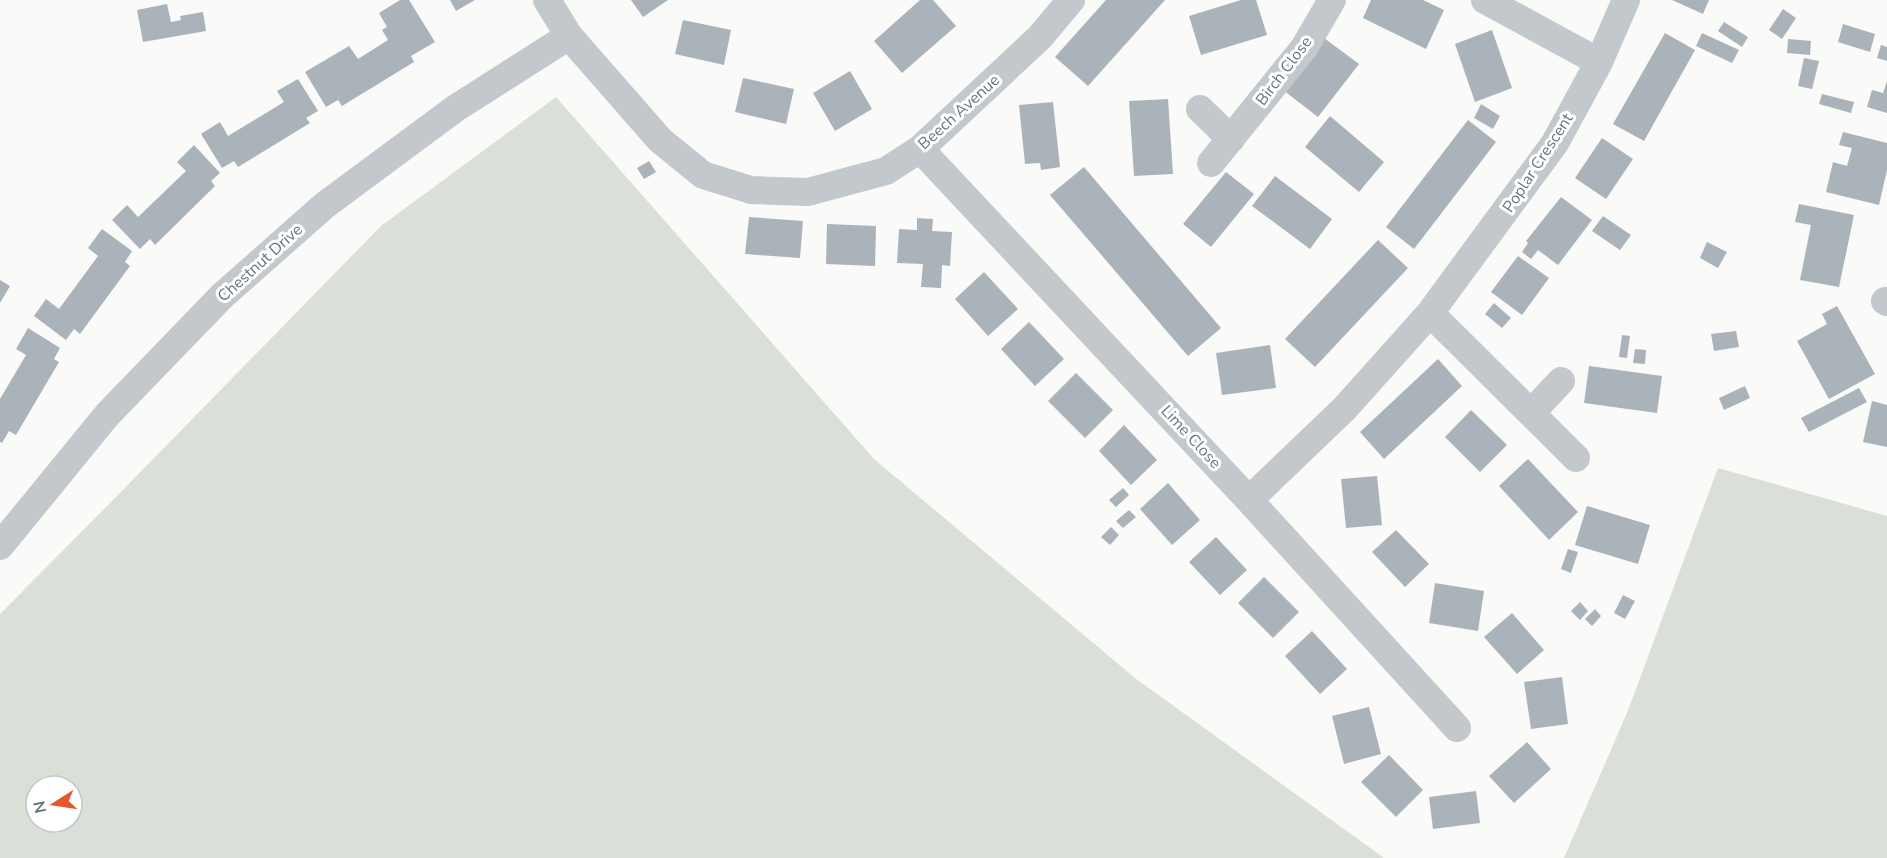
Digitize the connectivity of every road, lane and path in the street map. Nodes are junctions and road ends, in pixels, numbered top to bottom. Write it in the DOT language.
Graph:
graph roads {
  1 [pos="547,0"];
  2 [pos="1071,0"];
  3 [pos="1332,0"];
  4 [pos="1485,0"];
  5 [pos="1626,0"];
  6 [pos="569,36"];
  7 [pos="1599,62"];
  8 [pos="1200,109"];
  9 [pos="1231,139"];
  10 [pos="920,149"];
  11 [pos="1211,163"];
  12 [pos="1430,313"];
  13 [pos="1561,381"];
  14 [pos="1531,413"];
  15 [pos="1576,458"];
  16 [pos="1249,500"];
  17 [pos="0,546"];
  18 [pos="1457,728"];
  1 -- 6 [label="street, Beech Avenue"];
  2 -- 10 [label="street, Beech Avenue"];
  3 -- 9 [label="street, Birch Close"];
  4 -- 7 [label="street"];
  5 -- 7 [label="street, Poplar Crescent"];
  6 -- 10 [label="street, Beech Avenue"];
  6 -- 17 [label="street, Chestnut Drive"];
  7 -- 12 [label="street, Poplar Crescent"];
  8 -- 9 [label="street"];
  9 -- 11 [label="street, Birch Close"];
  10 -- 16 [label="street, Lime Close"];
  12 -- 14 [label="street"];
  12 -- 16 [label="street, Poplar Crescent"];
  13 -- 14 [label="street"];
  14 -- 15 [label="street"];
  16 -- 18 [label="street, Lime Close"];
}
